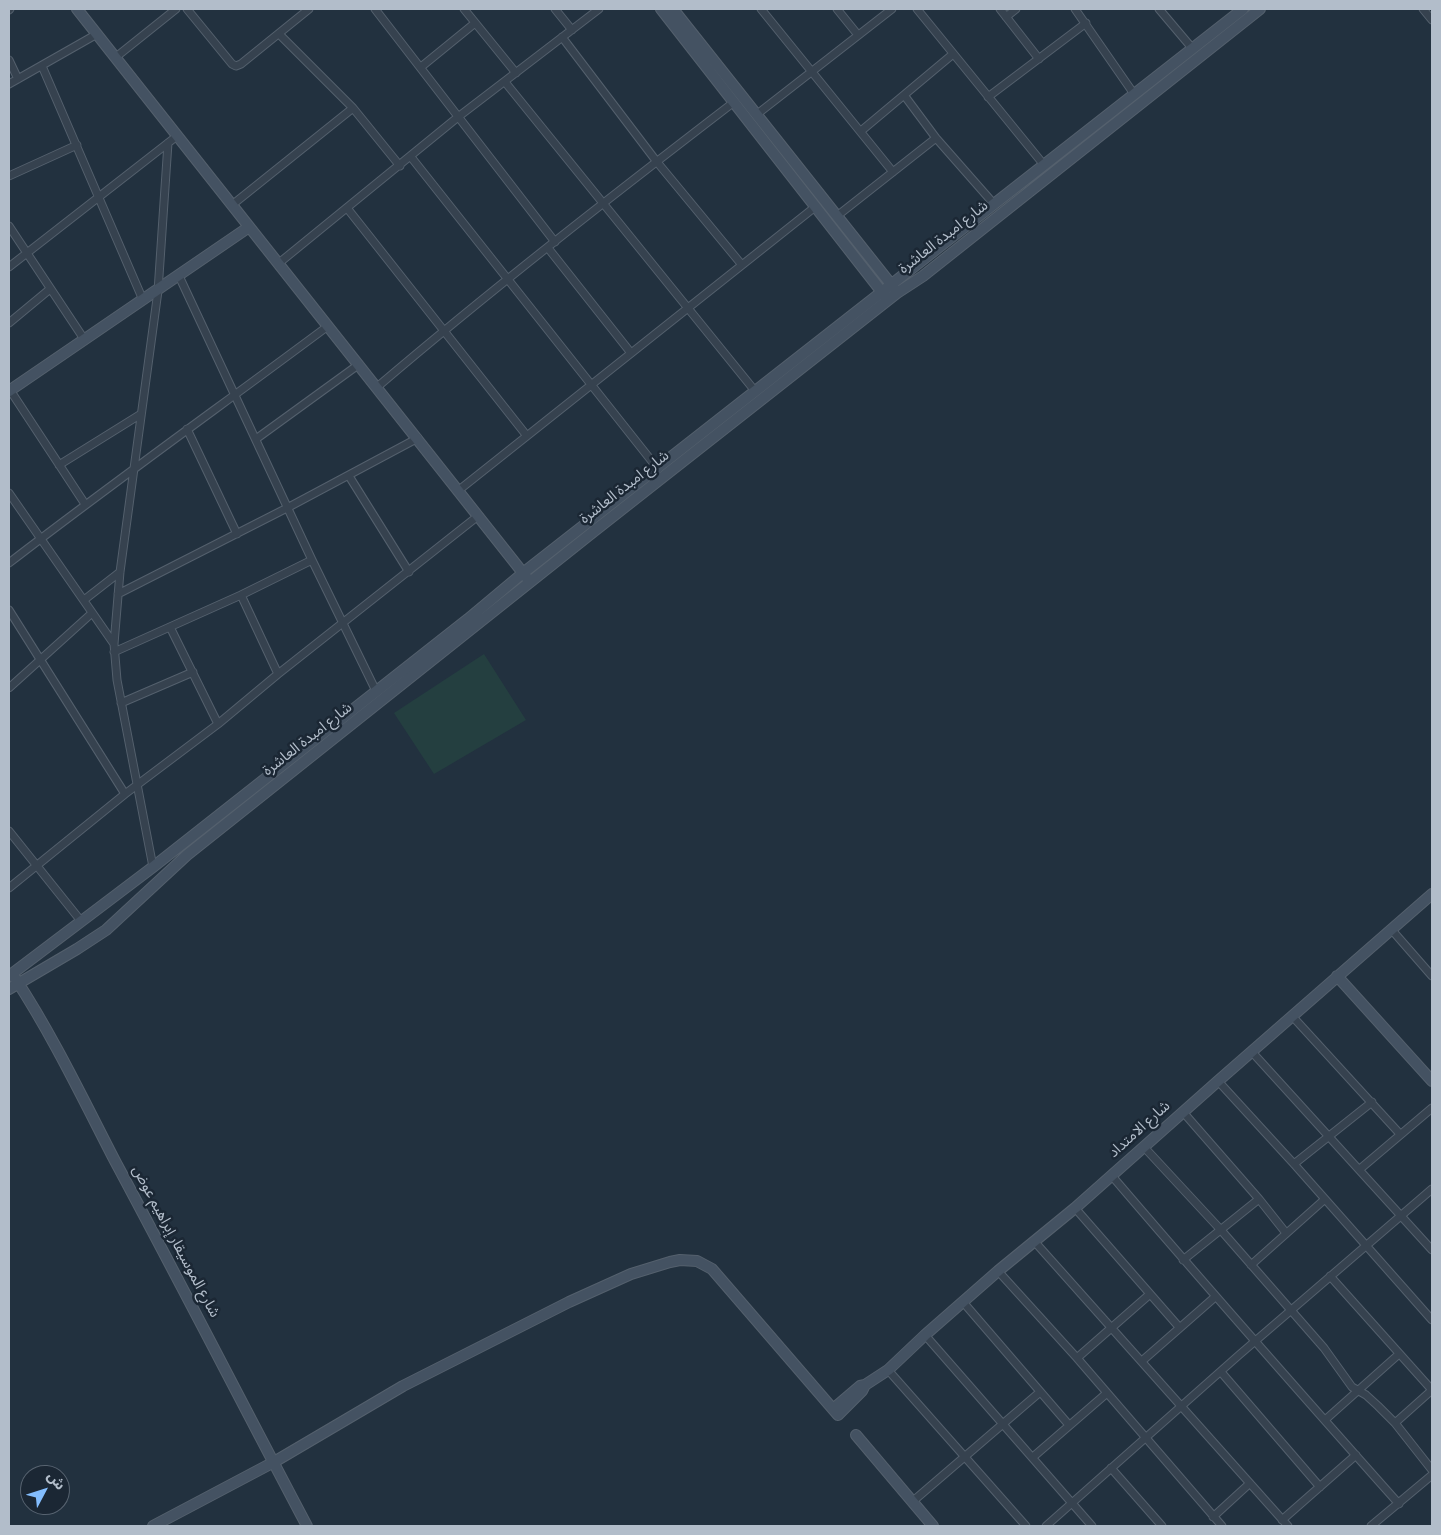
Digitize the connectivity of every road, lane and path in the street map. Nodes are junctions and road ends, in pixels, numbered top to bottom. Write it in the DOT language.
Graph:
graph roads {
  1 [pos="77,9"];
  2 [pos="176,9"];
  3 [pos="187,9"];
  4 [pos="309,9"];
  5 [pos="375,9"];
  6 [pos="464,9"];
  7 [pos="555,9"];
  8 [pos="599,9"];
  9 [pos="661,9"];
  10 [pos="672,9"];
  11 [pos="762,9"];
  12 [pos="837,9"];
  13 [pos="892,9"];
  14 [pos="917,9"];
  15 [pos="1000,9"];
  16 [pos="1016,9"];
  17 [pos="1075,9"];
  18 [pos="1158,9"];
  19 [pos="1243,9"];
  20 [pos="1260,9"];
  21 [pos="1423,9"];
  22 [pos="1006,17"];
  23 [pos="1432,20"];
  24 [pos="475,23"];
  25 [pos="1086,23"];
  26 [pos="572,30"];
  27 [pos="98,34"];
  28 [pos="279,34"];
  29 [pos="858,35"];
  30 [pos="562,37"];
  31 [pos="1192,48"];
  32 [pos="953,54"];
  33 [pos="116,57"];
  34 [pos="1039,59"];
  35 [pos="9,60"];
  36 [pos="42,66"];
  37 [pos="421,68"];
  38 [pos="715,70"];
  39 [pos="812,71"];
  40 [pos="516,73"];
  41 [pos="18,79"];
  42 [pos="505,82"];
  43 [pos="9,84"];
  44 [pos="1134,94"];
  45 [pos="904,96"];
  46 [pos="988,97"];
  47 [pos="734,102"];
  48 [pos="353,108"];
  49 [pos="756,115"];
  50 [pos="458,117"];
  51 [pos="860,131"];
  52 [pos="178,136"];
  53 [pos="936,138"];
  54 [pos="168,142"];
  55 [pos="77,145"];
  56 [pos="411,157"];
  57 [pos="657,162"];
  58 [pos="1044,165"];
  59 [pos="400,166"];
  60 [pos="893,172"];
  61 [pos="9,176"];
  62 [pos="99,196"];
  63 [pos="604,203"];
  64 [pos="994,204"];
  65 [pos="232,205"];
  66 [pos="815,207"];
  67 [pos="347,208"];
  68 [pos="837,216"];
  69 [pos="9,226"];
  70 [pos="250,227"];
  71 [pos="556,242"];
  72 [pos="548,248"];
  73 [pos="27,252"];
  74 [pos="279,263"];
  75 [pos="742,266"];
  76 [pos="9,267"];
  77 [pos="179,276"];
  78 [pos="508,280"];
  79 [pos="891,284"];
  80 [pos="50,288"];
  81 [pos="158,291"];
  82 [pos="881,292"];
  83 [pos="897,293"];
  84 [pos="143,300"];
  85 [pos="888,300"];
  86 [pos="688,308"];
  87 [pos="9,323"];
  88 [pos="328,326"];
  89 [pos="444,330"];
  90 [pos="84,339"];
  91 [pos="631,353"];
  92 [pos="358,365"];
  93 [pos="592,385"];
  94 [pos="376,388"];
  95 [pos="10,391"];
  96 [pos="756,391"];
  97 [pos="236,395"];
  98 [pos="141,414"];
  99 [pos="188,429"];
  100 [pos="527,436"];
  101 [pos="418,438"];
  102 [pos="256,439"];
  103 [pos="59,465"];
  104 [pos="134,468"];
  105 [pos="658,468"];
  106 [pos="349,476"];
  107 [pos="458,490"];
  108 [pos="9,493"];
  109 [pos="85,504"];
  110 [pos="287,508"];
  111 [pos="478,516"];
  112 [pos="236,534"];
  113 [pos="40,539"];
  114 [pos="312,560"];
  115 [pos="9,562"];
  116 [pos="120,572"];
  117 [pos="409,572"];
  118 [pos="523,573"];
  119 [pos="530,582"];
  120 [pos="118,594"];
  121 [pos="241,595"];
  122 [pos="84,600"];
  123 [pos="9,610"];
  124 [pos="92,613"];
  125 [pos="342,624"];
  126 [pos="170,627"];
  127 [pos="114,644"];
  128 [pos="114,652"];
  129 [pos="40,660"];
  130 [pos="192,672"];
  131 [pos="278,674"];
  132 [pos="9,688"];
  133 [pos="376,692"];
  134 [pos="121,703"];
  135 [pos="218,724"];
  136 [pos="137,785"];
  137 [pos="125,794"];
  138 [pos="9,831"];
  139 [pos="37,866"];
  140 [pos="153,867"];
  141 [pos="9,888"];
  142 [pos="1432,894"];
  143 [pos="82,921"];
  144 [pos="1392,929"];
  145 [pos="1337,976"];
  146 [pos="1432,976"];
  147 [pos="13,978"];
  148 [pos="9,989"];
  149 [pos="1293,1017"];
  150 [pos="1252,1052"];
  151 [pos="1218,1081"];
  152 [pos="1432,1081"];
  153 [pos="1372,1102"];
  154 [pos="1432,1108"];
  155 [pos="1182,1112"];
  156 [pos="1400,1134"];
  157 [pos="1330,1136"];
  158 [pos="1144,1146"];
  159 [pos="1294,1164"];
  160 [pos="1360,1169"];
  161 [pos="1112,1176"];
  162 [pos="1432,1189"];
  163 [pos="1259,1199"];
  164 [pos="1325,1199"];
  165 [pos="1075,1208"];
  166 [pos="1401,1215"];
  167 [pos="1220,1229"];
  168 [pos="1286,1232"];
  169 [pos="1034,1241"];
  170 [pos="1365,1246"];
  171 [pos="1432,1250"];
  172 [pos="1184,1260"];
  173 [pos="1251,1265"];
  174 [pos="998,1271"];
  175 [pos="1330,1276"];
  176 [pos="1150,1294"];
  177 [pos="1214,1297"];
  178 [pos="963,1302"];
  179 [pos="1291,1310"];
  180 [pos="1432,1320"];
  181 [pos="1112,1327"];
  182 [pos="1179,1327"];
  183 [pos="925,1334"];
  184 [pos="1256,1341"];
  185 [pos="1399,1354"];
  186 [pos="1077,1358"];
  187 [pos="1142,1361"];
  188 [pos="888,1370"];
  189 [pos="1221,1372"];
  190 [pos="1357,1390"];
  191 [pos="1432,1390"];
  192 [pos="1040,1392"];
  193 [pos="1107,1393"];
  194 [pos="1180,1407"];
  195 [pos="1325,1420"];
  196 [pos="1002,1423"];
  197 [pos="1395,1423"];
  198 [pos="1069,1426"];
  199 [pos="856,1435"];
  200 [pos="1146,1438"];
  201 [pos="1356,1455"];
  202 [pos="964,1456"];
  203 [pos="1033,1457"];
  204 [pos="274,1462"];
  205 [pos="1111,1468"];
  206 [pos="1432,1470"];
  207 [pos="1432,1475"];
  208 [pos="1249,1484"];
  209 [pos="1320,1487"];
  210 [pos="912,1502"];
  211 [pos="1071,1503"];
  212 [pos="1399,1504"];
  213 [pos="1213,1516"];
  214 [pos="1282,1520"];
  215 [pos="153,1526"];
  216 [pos="307,1526"];
  217 [pos="932,1526"];
  218 [pos="1026,1526"];
  219 [pos="1046,1526"];
  220 [pos="1092,1526"];
  221 [pos="1162,1526"];
  222 [pos="1222,1526"];
  223 [pos="1288,1526"];
  224 [pos="1371,1526"];
  1 -- 27 [label="main road"];
  2 -- 33 [label="street"];
  3 -- 28 [label="street"];
  4 -- 28 [label="street"];
  5 -- 37 [label="street"];
  6 -- 24 [label="street"];
  7 -- 26 [label="street"];
  8 -- 26 [label="street"];
  9 -- 38 [label="main road"];
  10 -- 38 [label="main road"];
  11 -- 39 [label="street"];
  12 -- 29 [label="street"];
  13 -- 29 [label="street"];
  14 -- 32 [label="street"];
  15 -- 22 [label="street"];
  16 -- 22 [label="street"];
  17 -- 25 [label="street"];
  18 -- 31 [label="street"];
  19 -- 31 [label="main road, شارع امبدة العاشرة"];
  20 -- 83 [label="main road, شارع امبدة العاشرة"];
  21 -- 23 [label="street"];
  22 -- 34 [label="street"];
  24 -- 37 [label="street"];
  24 -- 40 [label="street"];
  25 -- 34 [label="street"];
  25 -- 44 [label="street"];
  26 -- 30 [label="street"];
  27 -- 33 [label="main road"];
  27 -- 36 [label="street"];
  28 -- 48 [label="street"];
  29 -- 39 [label="street"];
  30 -- 40 [label="street"];
  30 -- 57 [label="street"];
  31 -- 44 [label="main road, شارع امبدة العاشرة"];
  32 -- 45 [label="street"];
  32 -- 46 [label="street"];
  33 -- 52 [label="main road"];
  34 -- 46 [label="street"];
  35 -- 41 [label="street"];
  36 -- 41 [label="street"];
  36 -- 55 [label="street"];
  37 -- 50 [label="street"];
  38 -- 47 [label="main road"];
  38 -- 49 [label="main road"];
  39 -- 49 [label="street"];
  39 -- 51 [label="street"];
  40 -- 42 [label="street"];
  41 -- 43 [label="street"];
  42 -- 50 [label="street"];
  42 -- 63 [label="street"];
  44 -- 58 [label="main road, شارع امبدة العاشرة"];
  45 -- 51 [label="street"];
  45 -- 53 [label="street"];
  46 -- 58 [label="street"];
  47 -- 57 [label="street"];
  47 -- 66 [label="main road"];
  48 -- 59 [label="street"];
  48 -- 65 [label="street"];
  49 -- 68 [label="main road"];
  50 -- 56 [label="street"];
  50 -- 71 [label="street"];
  51 -- 60 [label="street"];
  52 -- 54 [label="street"];
  52 -- 65 [label="main road"];
  53 -- 60 [label="street"];
  53 -- 64 [label="street"];
  54 -- 62 [label="street"];
  54 -- 81 [label="street"];
  55 -- 61 [label="street"];
  55 -- 62 [label="street"];
  56 -- 59 [label="street"];
  56 -- 78 [label="street"];
  57 -- 63 [label="street"];
  57 -- 75 [label="street"];
  58 -- 64 [label="main road, شارع امبدة العاشرة"];
  59 -- 67 [label="street"];
  60 -- 68 [label="street"];
  62 -- 73 [label="street"];
  62 -- 84 [label="street"];
  63 -- 71 [label="street"];
  63 -- 86 [label="street"];
  64 -- 79 [label="main road, شارع امبدة العاشرة"];
  65 -- 70 [label="main road"];
  66 -- 75 [label="street"];
  66 -- 82 [label="main road"];
  67 -- 74 [label="street"];
  67 -- 89 [label="street"];
  68 -- 79 [label="main road"];
  69 -- 73 [label="street"];
  70 -- 74 [label="main road"];
  70 -- 77 [label="main road"];
  71 -- 72 [label="street"];
  72 -- 78 [label="street"];
  72 -- 91 [label="street"];
  73 -- 76 [label="street"];
  73 -- 80 [label="street"];
  74 -- 88 [label="main road"];
  75 -- 86 [label="street"];
  77 -- 81 [label="main road"];
  77 -- 97 [label="street"];
  78 -- 89 [label="street"];
  78 -- 93 [label="street"];
  79 -- 82 [label="main road, شارع امبدة العاشرة"];
  79 -- 83 [label="main road"];
  80 -- 87 [label="street"];
  80 -- 90 [label="street"];
  81 -- 84 [label="main road"];
  81 -- 98 [label="street"];
  82 -- 85 [label="main road"];
  82 -- 96 [label="main road, شارع امبدة العاشرة"];
  83 -- 85 [label="main road, شارع امبدة العاشرة"];
  84 -- 90 [label="main road"];
  85 -- 119 [label="main road, شارع امبدة العاشرة"];
  86 -- 91 [label="street"];
  86 -- 96 [label="street"];
  88 -- 92 [label="main road"];
  88 -- 97 [label="street"];
  89 -- 94 [label="street"];
  89 -- 100 [label="street"];
  90 -- 95 [label="main road"];
  91 -- 93 [label="street"];
  92 -- 94 [label="main road"];
  92 -- 102 [label="street"];
  93 -- 100 [label="street"];
  93 -- 105 [label="street"];
  94 -- 101 [label="main road"];
  95 -- 103 [label="street"];
  96 -- 105 [label="main road, شارع امبدة العاشرة"];
  97 -- 99 [label="street"];
  97 -- 102 [label="street"];
  98 -- 103 [label="street"];
  98 -- 104 [label="street"];
  99 -- 104 [label="street"];
  99 -- 112 [label="street"];
  100 -- 107 [label="street"];
  101 -- 106 [label="street"];
  101 -- 107 [label="main road"];
  102 -- 110 [label="street"];
  103 -- 109 [label="street"];
  104 -- 109 [label="street"];
  104 -- 116 [label="street"];
  105 -- 118 [label="main road, شارع امبدة العاشرة"];
  106 -- 110 [label="street"];
  106 -- 117 [label="street"];
  107 -- 111 [label="main road"];
  108 -- 113 [label="street"];
  109 -- 113 [label="street"];
  110 -- 112 [label="street"];
  110 -- 114 [label="street"];
  111 -- 117 [label="street"];
  111 -- 118 [label="main road"];
  112 -- 120 [label="street"];
  113 -- 115 [label="street"];
  113 -- 122 [label="street"];
  114 -- 121 [label="street"];
  114 -- 125 [label="street"];
  116 -- 120 [label="street"];
  116 -- 122 [label="street"];
  117 -- 125 [label="street"];
  118 -- 119 [label="main road"];
  118 -- 133 [label="main road, شارع امبدة العاشرة"];
  119 -- 147 [label="main road, شارع امبدة العاشرة"];
  120 -- 127 [label="street"];
  121 -- 126 [label="street"];
  121 -- 131 [label="street"];
  122 -- 124 [label="street"];
  123 -- 129 [label="street"];
  124 -- 127 [label="street"];
  124 -- 129 [label="street"];
  125 -- 131 [label="street"];
  125 -- 133 [label="street"];
  126 -- 128 [label="street"];
  126 -- 130 [label="street"];
  127 -- 128 [label="street"];
  128 -- 134 [label="street"];
  129 -- 132 [label="street"];
  129 -- 137 [label="street"];
  130 -- 134 [label="street"];
  130 -- 135 [label="street"];
  131 -- 135 [label="street"];
  133 -- 140 [label="main road, شارع امبدة العاشرة"];
  134 -- 136 [label="street"];
  135 -- 136 [label="street"];
  136 -- 137 [label="street"];
  136 -- 140 [label="street"];
  137 -- 139 [label="street"];
  138 -- 139 [label="street"];
  139 -- 141 [label="street"];
  139 -- 143 [label="street"];
  140 -- 143 [label="main road, شارع امبدة العاشرة"];
  142 -- 144 [label="main road, شارع الامتداد"];
  143 -- 147 [label="main road, شارع امبدة العاشرة"];
  144 -- 145 [label="main road, شارع الامتداد"];
  144 -- 146 [label="street"];
  145 -- 149 [label="main road, شارع الامتداد"];
  145 -- 152 [label="main road"];
  147 -- 148 [label="main road, شارع امبدة العاشرة"];
  147 -- 204 [label="main road, شارع الموسيقار إبراهيم عوض"];
  149 -- 150 [label="main road, شارع الامتداد"];
  149 -- 153 [label="street"];
  150 -- 151 [label="main road, شارع الامتداد"];
  150 -- 157 [label="street"];
  151 -- 155 [label="main road, شارع الامتداد"];
  151 -- 159 [label="street"];
  153 -- 156 [label="street"];
  153 -- 157 [label="street"];
  154 -- 156 [label="street"];
  155 -- 158 [label="main road, شارع الامتداد"];
  155 -- 163 [label="street"];
  156 -- 160 [label="street"];
  157 -- 159 [label="street"];
  157 -- 160 [label="street"];
  158 -- 161 [label="main road, شارع الامتداد"];
  158 -- 167 [label="street"];
  159 -- 164 [label="street"];
  160 -- 166 [label="street"];
  161 -- 165 [label="main road, شارع الامتداد"];
  161 -- 172 [label="street"];
  162 -- 166 [label="street"];
  163 -- 167 [label="street"];
  163 -- 168 [label="street"];
  164 -- 168 [label="street"];
  164 -- 170 [label="street"];
  165 -- 169 [label="main road, شارع الامتداد"];
  165 -- 176 [label="street"];
  166 -- 170 [label="street"];
  166 -- 171 [label="street"];
  167 -- 172 [label="street"];
  167 -- 173 [label="street"];
  168 -- 173 [label="street"];
  169 -- 174 [label="main road, شارع الامتداد"];
  169 -- 181 [label="street"];
  170 -- 175 [label="street"];
  170 -- 180 [label="street"];
  172 -- 177 [label="street"];
  173 -- 179 [label="street"];
  174 -- 178 [label="main road, شارع الامتداد"];
  174 -- 186 [label="street"];
  175 -- 179 [label="street"];
  175 -- 185 [label="street"];
  176 -- 181 [label="street"];
  176 -- 182 [label="street"];
  177 -- 182 [label="street"];
  177 -- 184 [label="street"];
  178 -- 183 [label="main road, شارع الامتداد"];
  178 -- 192 [label="street"];
  179 -- 184 [label="street"];
  179 -- 190 [label="street"];
  181 -- 186 [label="street"];
  181 -- 187 [label="street"];
  182 -- 187 [label="street"];
  183 -- 188 [label="main road, شارع الامتداد"];
  183 -- 196 [label="street"];
  184 -- 189 [label="street"];
  184 -- 195 [label="street"];
  185 -- 190 [label="street"];
  185 -- 191 [label="street"];
  186 -- 193 [label="street"];
  187 -- 194 [label="street"];
  188 -- 202 [label="street"];
  188 -- 204 [label="main road, شارع الامتداد"];
  189 -- 194 [label="street"];
  189 -- 209 [label="street"];
  190 -- 195 [label="street"];
  190 -- 197 [label="street"];
  191 -- 197 [label="street"];
  192 -- 196 [label="street"];
  192 -- 198 [label="street"];
  193 -- 198 [label="street"];
  193 -- 200 [label="street"];
  194 -- 200 [label="street"];
  194 -- 208 [label="street"];
  195 -- 201 [label="street"];
  196 -- 202 [label="street"];
  196 -- 203 [label="street"];
  197 -- 206 [label="street"];
  198 -- 203 [label="street"];
  199 -- 210 [label="main road"];
  200 -- 205 [label="street"];
  200 -- 213 [label="street"];
  201 -- 209 [label="street"];
  201 -- 212 [label="street"];
  202 -- 210 [label="street"];
  202 -- 218 [label="street"];
  203 -- 211 [label="street"];
  204 -- 215 [label="main road"];
  204 -- 216 [label="main road, شارع الموسيقار إبراهيم عوض"];
  205 -- 211 [label="street"];
  205 -- 221 [label="street"];
  207 -- 212 [label="street"];
  208 -- 213 [label="street"];
  208 -- 214 [label="street"];
  209 -- 214 [label="street"];
  210 -- 217 [label="main road"];
  211 -- 219 [label="street"];
  211 -- 220 [label="street"];
  212 -- 224 [label="street"];
  213 -- 222 [label="street"];
  214 -- 223 [label="street"];
}
